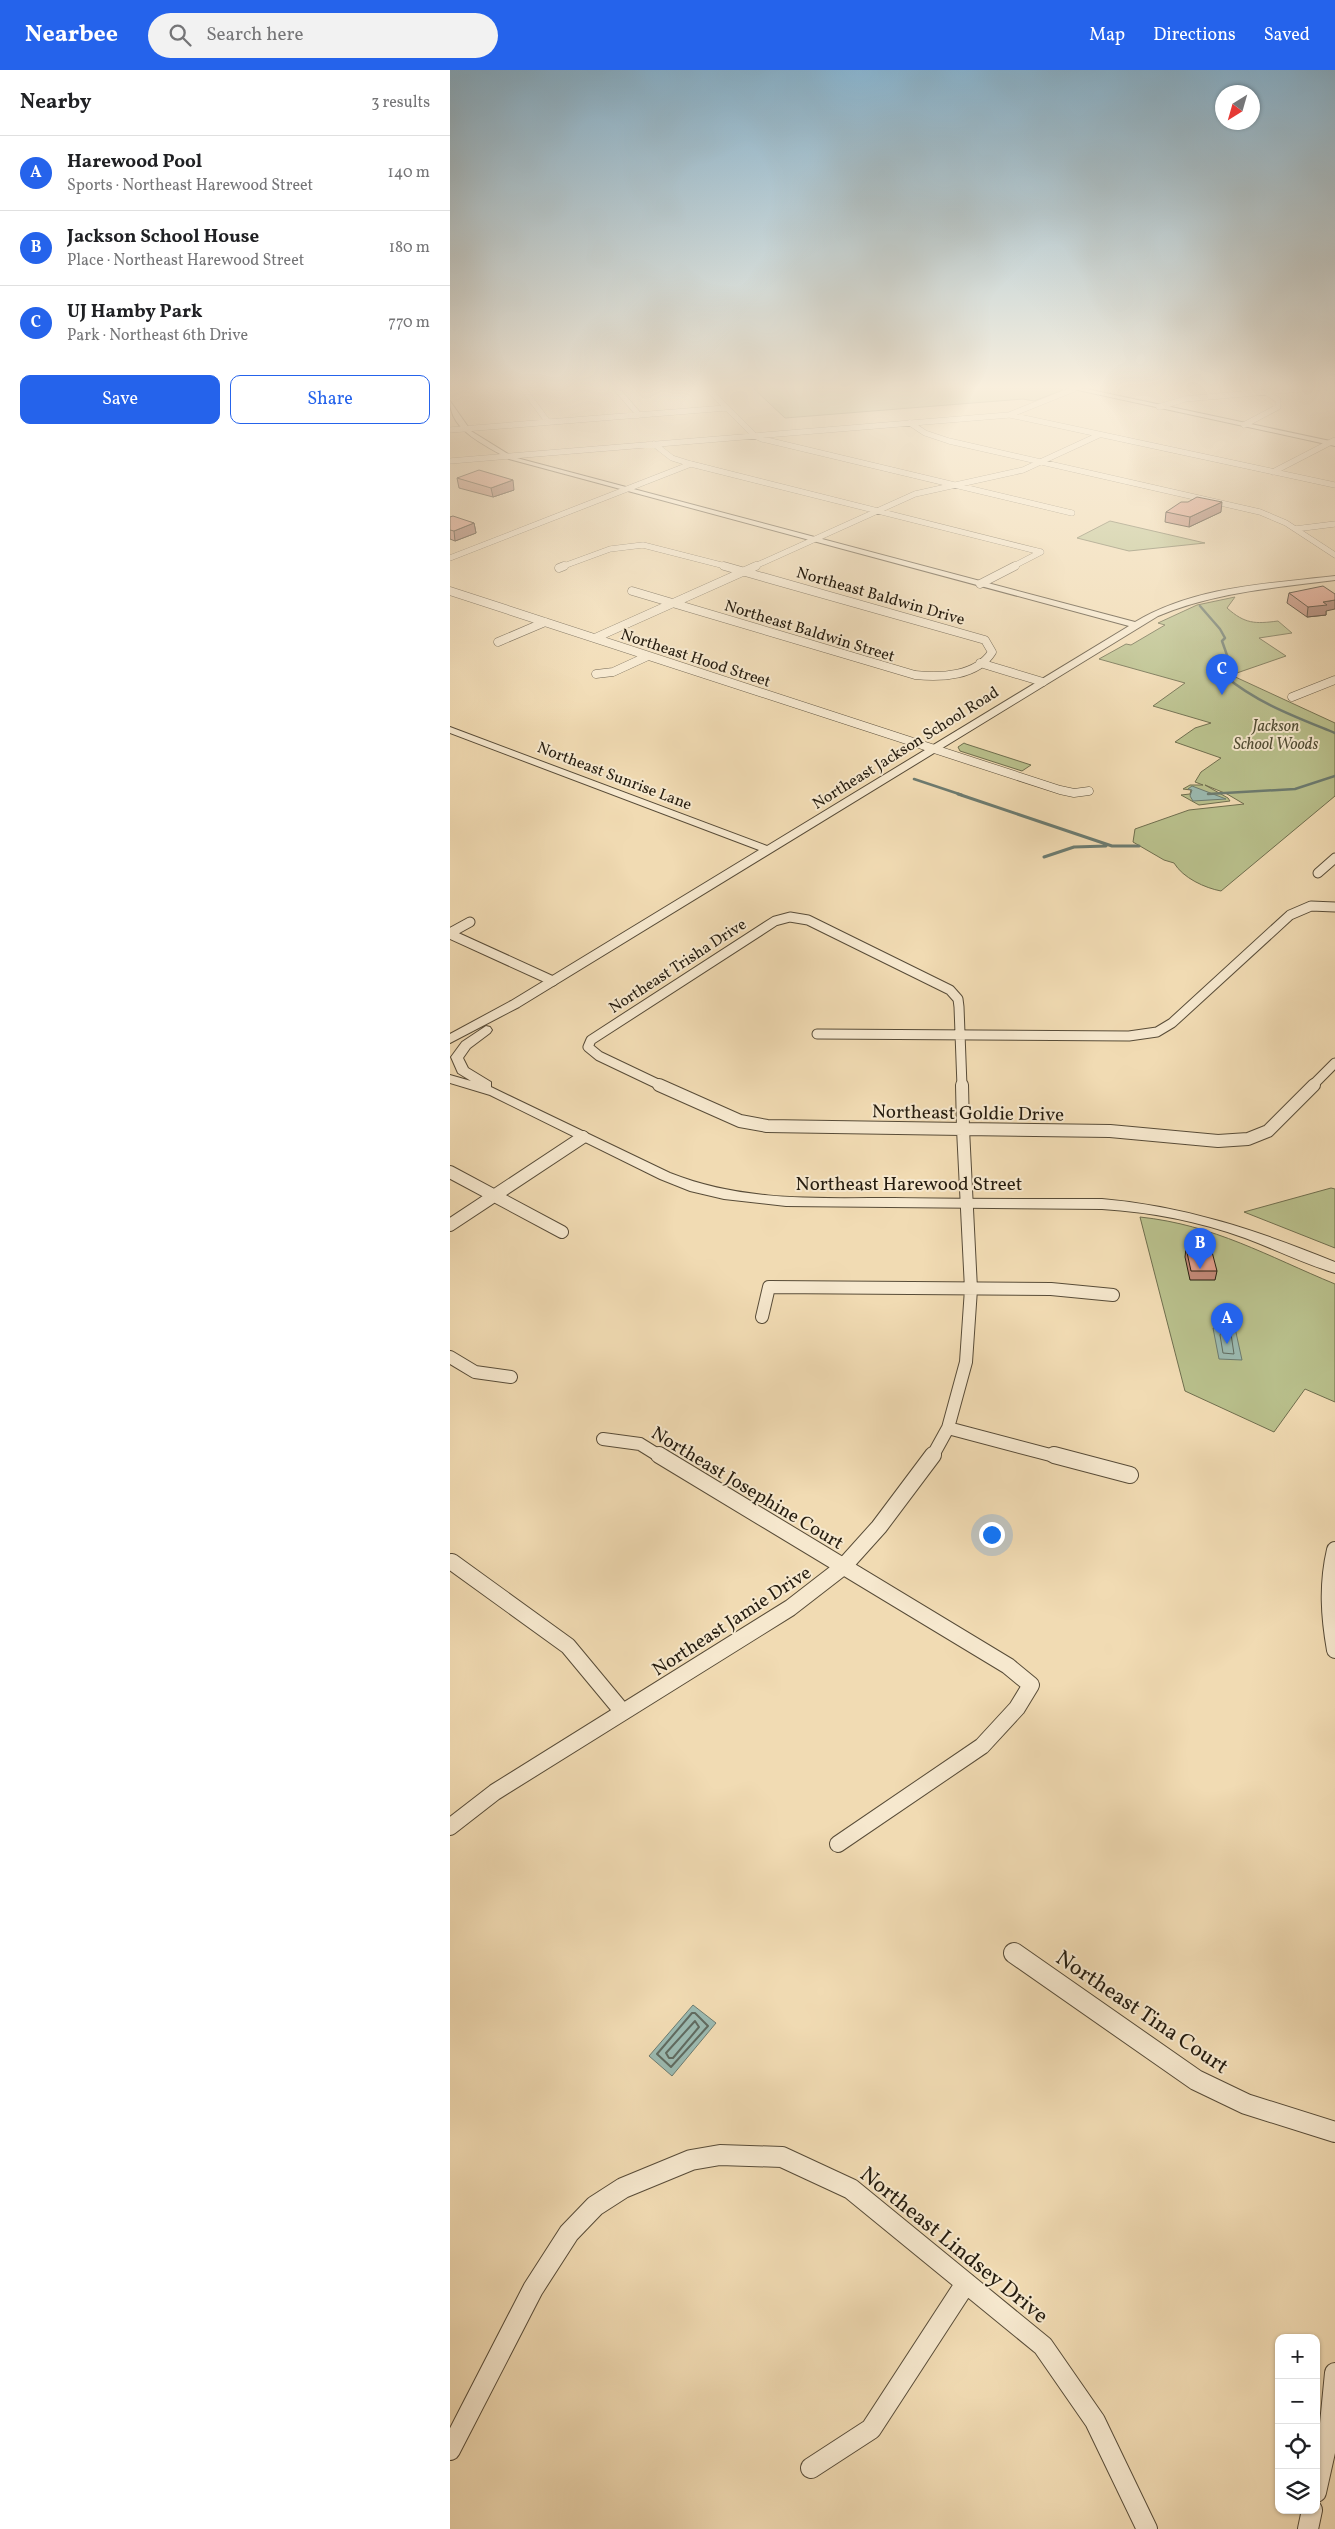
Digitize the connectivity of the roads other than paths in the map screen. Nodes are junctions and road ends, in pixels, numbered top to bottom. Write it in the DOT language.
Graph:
graph roads {
  1 [pos="593,502"];
  2 [pos="674,502"];
  3 [pos="845,502"];
  4 [pos="897,502"];
  5 [pos="1025,502"];
  6 [pos="1219,502"];
  7 [pos="878,510"];
  8 [pos="1072,513"];
  9 [pos="1335,524"];
  10 [pos="1295,529"];
  11 [pos="814,539"];
  12 [pos="1335,555"];
  13 [pos="450,558"];
  14 [pos="559,568"];
  15 [pos="745,571"];
  16 [pos="1335,578"];
  17 [pos="980,584"];
  18 [pos="450,591"];
  19 [pos="632,591"];
  20 [pos="674,603"];
  21 [pos="545,622"];
  22 [pos="1136,625"];
  23 [pos="595,638"];
  24 [pos="498,642"];
  25 [pos="648,656"];
  26 [pos="980,663"];
  27 [pos="596,674"];
  28 [pos="1043,682"];
  29 [pos="1332,683"];
  30 [pos="1292,696"];
  31 [pos="450,730"];
  32 [pos="934,749"];
  33 [pos="1089,791"];
  34 [pos="768,850"];
  35 [pos="1335,858"];
  36 [pos="1318,872"];
  37 [pos="1335,907"];
  38 [pos="790,917"];
  39 [pos="470,922"];
  40 [pos="450,934"];
  41 [pos="553,981"];
  42 [pos="516,1004"];
  43 [pos="818,1034"];
  44 [pos="960,1036"];
  45 [pos="450,1038"];
  46 [pos="588,1047"];
  47 [pos="453,1057"];
  48 [pos="1335,1063"];
  49 [pos="450,1079"];
  50 [pos="494,1092"];
  51 [pos="963,1130"];
  52 [pos="583,1137"];
  53 [pos="450,1172"];
  54 [pos="494,1198"];
  55 [pos="965,1204"];
  56 [pos="450,1225"];
  57 [pos="562,1232"];
  58 [pos="1335,1268"];
  59 [pos="971,1289"];
  60 [pos="1113,1295"];
  61 [pos="762,1317"];
  62 [pos="450,1357"];
  63 [pos="511,1377"];
  64 [pos="948,1428"];
  65 [pos="603,1439"];
  66 [pos="1130,1475"];
  67 [pos="1335,1550"];
  68 [pos="452,1562"];
  69 [pos="843,1567"];
  70 [pos="1335,1650"];
  71 [pos="622,1711"];
  72 [pos="450,1827"];
  73 [pos="838,1844"];
  74 [pos="1014,1952"];
  75 [pos="1335,2132"];
  76 [pos="966,2283"];
  77 [pos="1335,2373"];
  78 [pos="450,2450"];
  79 [pos="812,2468"];
  80 [pos="1320,2474"];
  81 [pos="1311,2514"];
  82 [pos="1147,2529"];
  83 [pos="1308,2529"];
  1 -- 13 [label="street"];
  2 -- 11 [label="street"];
  3 -- 7 [label="street"];
  4 -- 7 [label="street"];
  5 -- 8 [label="street"];
  6 -- 10 [label="street"];
  7 -- 11 [label="street"];
  7 -- 17 [label="street"];
  9 -- 10 [label="street"];
  10 -- 12 [label="street"];
  11 -- 15 [label="street"];
  11 -- 17 [label="street"];
  14 -- 15 [label="street, Northeast Baldwin Drive"];
  15 -- 20 [label="street"];
  15 -- 26 [label="street, Northeast Baldwin Drive"];
  16 -- 22 [label="street, Northeast Jackson School Road"];
  17 -- 22 [label="street"];
  18 -- 21 [label="street, Northeast Hood Street"];
  19 -- 20 [label="street, Northeast Baldwin Street"];
  20 -- 23 [label="street"];
  20 -- 26 [label="street, Northeast Baldwin Street"];
  21 -- 23 [label="street, Northeast Hood Street"];
  21 -- 24 [label="street"];
  22 -- 28 [label="street, Northeast Jackson School Road"];
  23 -- 25 [label="street, Northeast Hood Street"];
  25 -- 27 [label="street"];
  25 -- 32 [label="street, Northeast Hood Street"];
  26 -- 28 [label="street"];
  28 -- 32 [label="street, Northeast Jackson School Road"];
  29 -- 30 [label="street"];
  31 -- 34 [label="street, Northeast Sunrise Lane"];
  32 -- 33 [label="street, Northeast Hood Street"];
  32 -- 34 [label="street, Northeast Jackson School Road"];
  34 -- 41 [label="street, Northeast Jackson School Road"];
  35 -- 36 [label="street"];
  37 -- 44 [label="street"];
  38 -- 44 [label="street, Northeast Jamie Drive"];
  38 -- 46 [label="street, Northeast Trisha Drive"];
  39 -- 40 [label="street"];
  40 -- 41 [label="street"];
  41 -- 42 [label="street, Northeast Jackson School Road"];
  42 -- 45 [label="street, Northeast Jackson School Road"];
  42 -- 47 [label="street, Northeast Jackson School Road"];
  43 -- 44 [label="street"];
  44 -- 51 [label="street, Northeast Jamie Drive"];
  46 -- 51 [label="street, Northeast Goldie Drive"];
  47 -- 50 [label="street, Northeast Harewood Street"];
  48 -- 51 [label="street, Northeast Goldie Drive"];
  49 -- 50 [label="street, Northeast Harewood Street"];
  50 -- 52 [label="street, Northeast Harewood Street"];
  51 -- 55 [label="street, Northeast Jamie Drive"];
  52 -- 54 [label="street"];
  52 -- 55 [label="street, Northeast Harewood Street"];
  53 -- 54 [label="street"];
  54 -- 56 [label="street"];
  54 -- 57 [label="street"];
  55 -- 58 [label="street, Northeast Harewood Street"];
  55 -- 59 [label="street, Northeast Jamie Drive"];
  59 -- 60 [label="street"];
  59 -- 61 [label="street"];
  59 -- 64 [label="street, Northeast Jamie Drive"];
  62 -- 63 [label="street"];
  64 -- 66 [label="street"];
  64 -- 69 [label="street, Northeast Jamie Drive"];
  65 -- 69 [label="street, Northeast Josephine Court"];
  67 -- 70 [label="street"];
  68 -- 71 [label="street"];
  69 -- 71 [label="street, Northeast Jamie Drive"];
  69 -- 73 [label="street, Northeast Josephine Court"];
  71 -- 72 [label="street, Northeast Jamie Drive"];
  74 -- 75 [label="street, Northeast Tina Court"];
  76 -- 78 [label="street, Northeast Lindsey Drive"];
  76 -- 79 [label="street"];
  76 -- 82 [label="street, Northeast Lindsey Drive"];
  77 -- 80 [label="street"];
  81 -- 83 [label="street"];
}
